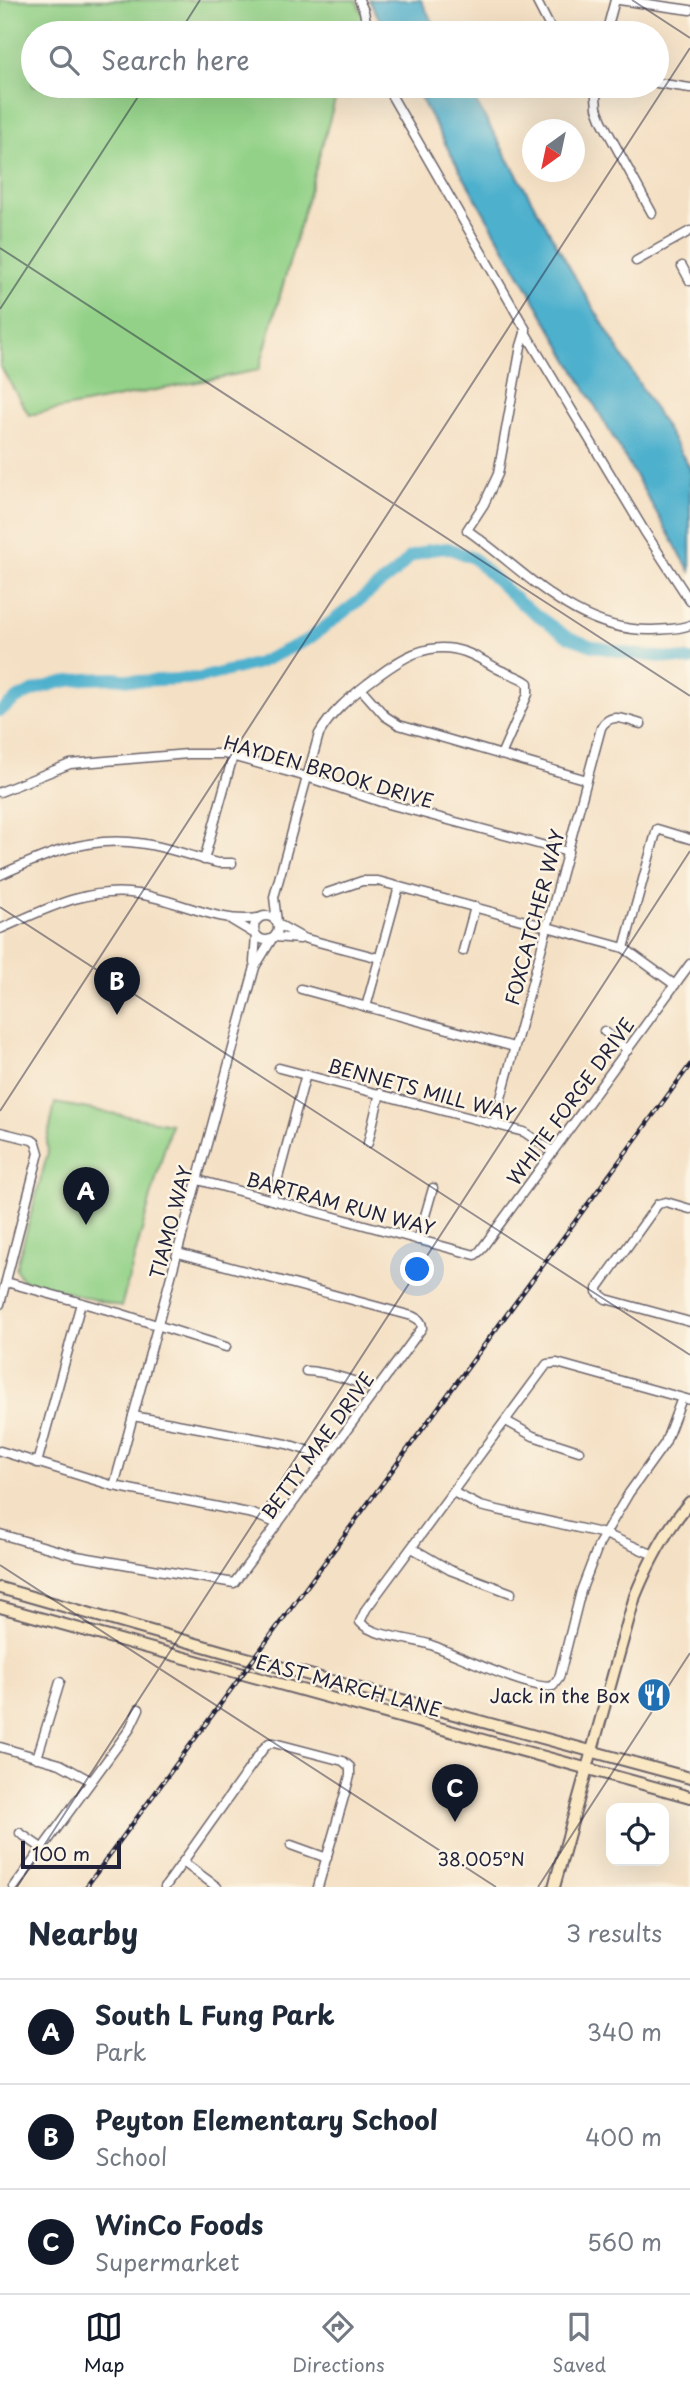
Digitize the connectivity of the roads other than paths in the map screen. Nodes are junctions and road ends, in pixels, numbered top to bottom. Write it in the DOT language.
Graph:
graph roads {
  1 [pos="359,0"];
  2 [pos="536,0"];
  3 [pos="617,0"];
  4 [pos="690,10"];
  5 [pos="367,21"];
  6 [pos="547,21"];
  7 [pos="610,21"];
  8 [pos="669,85"];
  9 [pos="690,88"];
  10 [pos="394,98"];
  11 [pos="596,98"];
  12 [pos="652,213"];
  13 [pos="690,231"];
  14 [pos="635,261"];
  15 [pos="682,266"];
  16 [pos="690,281"];
  17 [pos="525,331"];
  18 [pos="690,601"];
  19 [pos="690,625"];
  20 [pos="361,690"];
  21 [pos="642,724"];
  22 [pos="501,755"];
  23 [pos="233,756"];
  24 [pos="307,777"];
  25 [pos="587,779"];
  26 [pos="0,792"];
  27 [pos="690,839"];
  28 [pos="568,852"];
  29 [pos="204,860"];
  30 [pos="232,863"];
  31 [pos="0,874"];
  32 [pos="399,887"];
  33 [pos="327,892"];
  34 [pos="274,897"];
  35 [pos="475,907"];
  36 [pos="228,918"];
  37 [pos="259,918"];
  38 [pos="277,923"];
  39 [pos="548,927"];
  40 [pos="0,929"];
  41 [pos="256,935"];
  42 [pos="274,938"];
  43 [pos="303,938"];
  44 [pos="624,948"];
  45 [pos="463,951"];
  46 [pos="379,958"];
  47 [pos="690,964"];
  48 [pos="255,967"];
  49 [pos="675,985"];
  50 [pos="301,989"];
  51 [pos="366,1007"];
  52 [pos="604,1031"];
  53 [pos="514,1047"];
  54 [pos="628,1050"];
  55 [pos="279,1068"];
  56 [pos="306,1074"];
  57 [pos="380,1093"];
  58 [pos="494,1124"];
  59 [pos="0,1132"];
  60 [pos="368,1143"];
  61 [pos="552,1151"];
  62 [pos="198,1180"];
  63 [pos="433,1188"];
  64 [pos="272,1199"];
  65 [pos="690,1209"];
  66 [pos="418,1240"];
  67 [pos="178,1254"];
  68 [pos="475,1255"];
  69 [pos="6,1282"];
  70 [pos="81,1303"];
  71 [pos="0,1304"];
  72 [pos="690,1322"];
  73 [pos="158,1326"];
  74 [pos="226,1347"];
  75 [pos="306,1371"];
  76 [pos="377,1390"];
  77 [pos="686,1399"];
  78 [pos="133,1416"];
  79 [pos="506,1421"];
  80 [pos="0,1451"];
  81 [pos="579,1451"];
  82 [pos="325,1461"];
  83 [pos="37,1463"];
  84 [pos="114,1486"];
  85 [pos="453,1492"];
  86 [pos="690,1502"];
  87 [pos="278,1524"];
  88 [pos="0,1534"];
  89 [pos="604,1534"];
  90 [pos="412,1548"];
  91 [pos="654,1555"];
  92 [pos="0,1588"];
  93 [pos="511,1592"];
  94 [pos="0,1606"];
  95 [pos="60,1682"];
  96 [pos="139,1709"];
  97 [pos="0,1747"];
  98 [pos="592,1751"];
  99 [pos="37,1758"];
  100 [pos="587,1768"];
  101 [pos="690,1777"];
  102 [pos="91,1781"];
  103 [pos="690,1797"];
  104 [pos="20,1833"];
  105 [pos="291,1845"];
  106 [pos="43,1849"];
  107 [pos="327,1858"];
  108 [pos="183,1862"];
  109 [pos="14,1887"];
  110 [pos="165,1887"];
  111 [pos="217,1887"];
  112 [pos="318,1887"];
  113 [pos="554,1887"];
  1 -- 5 [label="street"];
  2 -- 6 [label="street"];
  3 -- 4 [label="street"];
  3 -- 7 [label="street"];
  8 -- 9 [label="street"];
  10 -- 17 [label="street"];
  11 -- 12 [label="street"];
  13 -- 14 [label="street"];
  15 -- 16 [label="street"];
  17 -- 18 [label="street"];
  17 -- 19 [label="street"];
  20 -- 22 [label="street"];
  20 -- 22 [label="street"];
  20 -- 24 [label="street"];
  21 -- 25 [label="street, FOXCATCHER WAY"];
  22 -- 25 [label="street"];
  23 -- 24 [label="street, HAYDEN BROOK DRIVE"];
  23 -- 26 [label="street, HAYDEN BROOK DRIVE"];
  23 -- 29 [label="street"];
  24 -- 28 [label="street, HAYDEN BROOK DRIVE"];
  24 -- 34 [label="street"];
  25 -- 28 [label="street, FOXCATCHER WAY"];
  27 -- 44 [label="street"];
  28 -- 39 [label="street, FOXCATCHER WAY"];
  29 -- 30 [label="street"];
  29 -- 31 [label="street"];
  32 -- 33 [label="street"];
  32 -- 35 [label="street"];
  32 -- 46 [label="street"];
  34 -- 37 [label="street"];
  34 -- 38 [label="street"];
  35 -- 39 [label="street"];
  35 -- 45 [label="street"];
  36 -- 37 [label="street"];
  36 -- 40 [label="street"];
  36 -- 41 [label="street"];
  37 -- 38 [label="street"];
  37 -- 41 [label="street"];
  38 -- 42 [label="street"];
  38 -- 43 [label="street"];
  39 -- 44 [label="street"];
  39 -- 53 [label="street, FOXCATCHER WAY"];
  41 -- 42 [label="street"];
  41 -- 48 [label="street, TIAMO WAY"];
  42 -- 43 [label="street"];
  42 -- 48 [label="street, TIAMO WAY"];
  43 -- 46 [label="street"];
  44 -- 49 [label="street"];
  46 -- 51 [label="street"];
  47 -- 49 [label="street, WHITE FORGE DRIVE"];
  48 -- 62 [label="street, TIAMO WAY"];
  49 -- 54 [label="street, WHITE FORGE DRIVE"];
  50 -- 51 [label="street"];
  51 -- 53 [label="street"];
  52 -- 54 [label="street"];
  53 -- 58 [label="street, FOXCATCHER WAY"];
  54 -- 61 [label="street, WHITE FORGE DRIVE"];
  55 -- 56 [label="street, BENNETS MILL WAY"];
  56 -- 57 [label="street, BENNETS MILL WAY"];
  56 -- 64 [label="street"];
  57 -- 58 [label="street, BENNETS MILL WAY"];
  57 -- 60 [label="street"];
  58 -- 61 [label="street, BENNETS MILL WAY"];
  59 -- 69 [label="street"];
  61 -- 68 [label="street, WHITE FORGE DRIVE"];
  62 -- 64 [label="street, BARTRAM RUN WAY"];
  62 -- 67 [label="street, TIAMO WAY"];
  63 -- 66 [label="street"];
  64 -- 66 [label="street, BARTRAM RUN WAY"];
  65 -- 72 [label="street"];
  66 -- 68 [label="street, BARTRAM RUN WAY"];
  67 -- 73 [label="street, TIAMO WAY"];
  67 -- 76 [label="street, BETTY MAE DRIVE"];
  69 -- 70 [label="street"];
  69 -- 71 [label="street"];
  70 -- 73 [label="street"];
  70 -- 83 [label="street"];
  73 -- 74 [label="street"];
  73 -- 78 [label="street, TIAMO WAY"];
  75 -- 76 [label="street"];
  76 -- 82 [label="street, BETTY MAE DRIVE"];
  77 -- 79 [label="street"];
  77 -- 89 [label="street"];
  78 -- 82 [label="street"];
  78 -- 84 [label="street, TIAMO WAY"];
  79 -- 81 [label="street"];
  79 -- 85 [label="street"];
  80 -- 83 [label="street"];
  82 -- 87 [label="street, BETTY MAE DRIVE"];
  83 -- 84 [label="street"];
  84 -- 87 [label="street"];
  85 -- 89 [label="street"];
  85 -- 90 [label="street"];
  86 -- 91 [label="main road"];
  87 -- 88 [label="street, BETTY MAE DRIVE"];
  89 -- 90 [label="street"];
  89 -- 91 [label="street"];
  90 -- 93 [label="street"];
  91 -- 98 [label="main road"];
  92 -- 98 [label="main road, EAST MARCH LANE"];
  94 -- 100 [label="main road, EAST MARCH LANE"];
  95 -- 99 [label="street"];
  96 -- 102 [label="street"];
  97 -- 99 [label="street"];
  98 -- 100 [label="main road"];
  98 -- 101 [label="main road, EAST MARCH LANE"];
  99 -- 102 [label="street"];
  100 -- 103 [label="main road, EAST MARCH LANE"];
  100 -- 113 [label="main road"];
  102 -- 106 [label="street"];
  104 -- 106 [label="street"];
  105 -- 107 [label="street"];
  106 -- 109 [label="street"];
  107 -- 108 [label="street"];
  107 -- 112 [label="street"];
  108 -- 110 [label="street"];
  108 -- 111 [label="street"];
}
